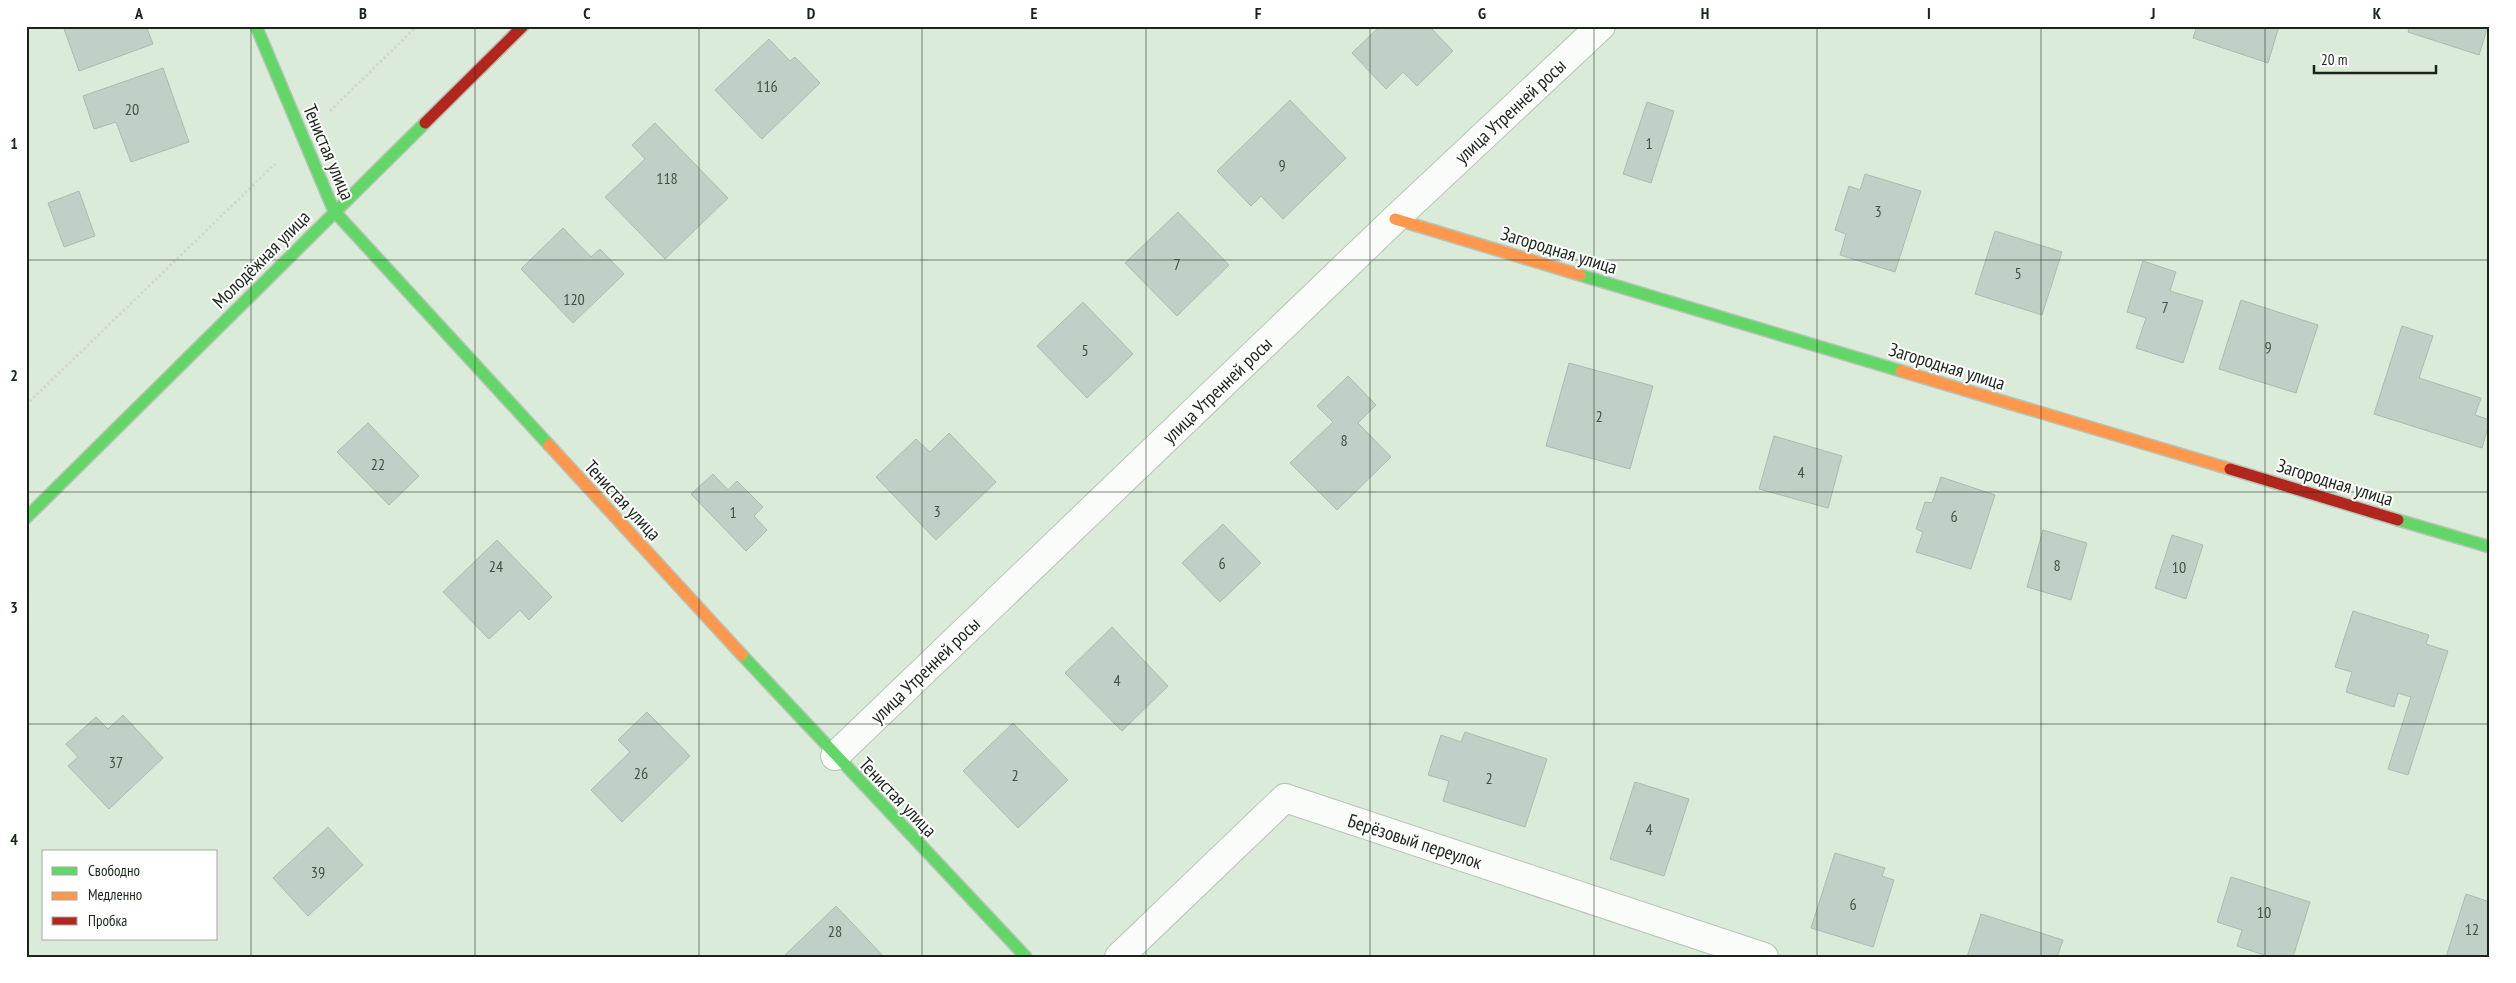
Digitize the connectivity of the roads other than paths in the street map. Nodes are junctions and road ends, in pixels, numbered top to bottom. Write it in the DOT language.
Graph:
graph roads {
  1 [pos="256,26"];
  2 [pos="523,26"];
  3 [pos="1601,26"];
  4 [pos="334,211"];
  5 [pos="1394,219"];
  6 [pos="26,518"];
  7 [pos="2490,547"];
  8 [pos="835,756"];
  9 [pos="1026,957"];
  10 [pos="1119,957"];
  11 [pos="1764,957"];
  1 -- 4 [label="street, Тенистая улица"];
  2 -- 4 [label="street, Молодёжная улица"];
  3 -- 5 [label="street, улица Утренней росы"];
  4 -- 6 [label="street, Молодёжная улица"];
  4 -- 8 [label="street, Тенистая улица"];
  5 -- 7 [label="street, Загородная улица"];
  5 -- 8 [label="street, улица Утренней росы"];
  8 -- 9 [label="street, Тенистая улица"];
  10 -- 11 [label="street, Берёзовый переулок"];
}
